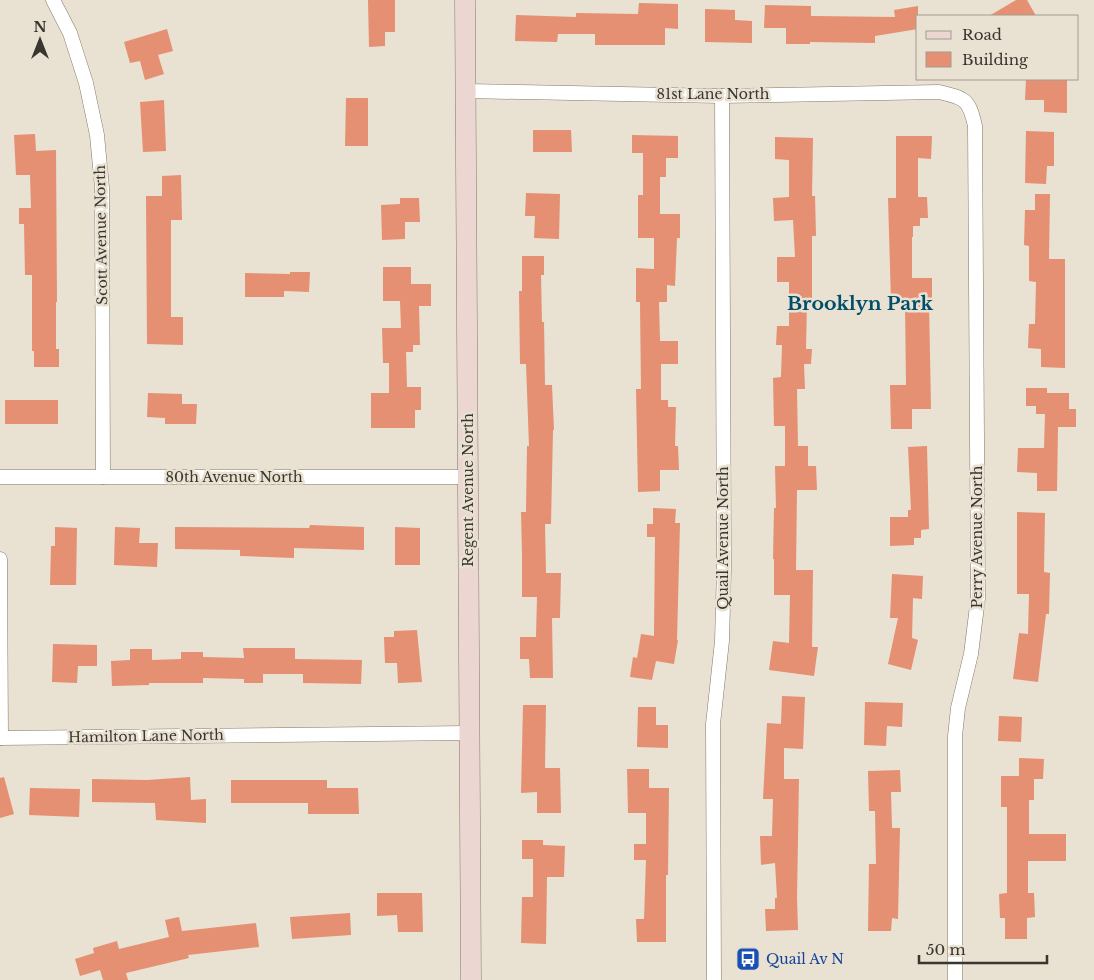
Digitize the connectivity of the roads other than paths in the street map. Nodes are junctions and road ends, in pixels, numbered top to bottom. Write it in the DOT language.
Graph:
graph roads {
  1 [pos="53,0"];
  2 [pos="465,0"];
  3 [pos="465,91"];
  4 [pos="722,96"];
  5 [pos="960,97"];
  6 [pos="0,477"];
  7 [pos="103,477"];
  8 [pos="468,477"];
  9 [pos="0,559"];
  10 [pos="469,732"];
  11 [pos="0,738"];
  12 [pos="471,980"];
  13 [pos="714,980"];
  14 [pos="955,980"];
  1 -- 7 [label="street, Scott Avenue North"];
  2 -- 3 [label="street, Regent Avenue North"];
  3 -- 4 [label="street, 81st Lane North"];
  3 -- 8 [label="street, Regent Avenue North"];
  4 -- 5 [label="street, 81st Lane North"];
  4 -- 13 [label="street, Quail Avenue North"];
  5 -- 14 [label="street, Perry Avenue North"];
  6 -- 7 [label="street, 80th Avenue North"];
  7 -- 8 [label="street, 80th Avenue North"];
  8 -- 10 [label="street, Regent Avenue North"];
  9 -- 11 [label="street, Hamilton Lane North"];
  10 -- 11 [label="street, Hamilton Lane North"];
  10 -- 12 [label="street, Regent Avenue North"];
}
